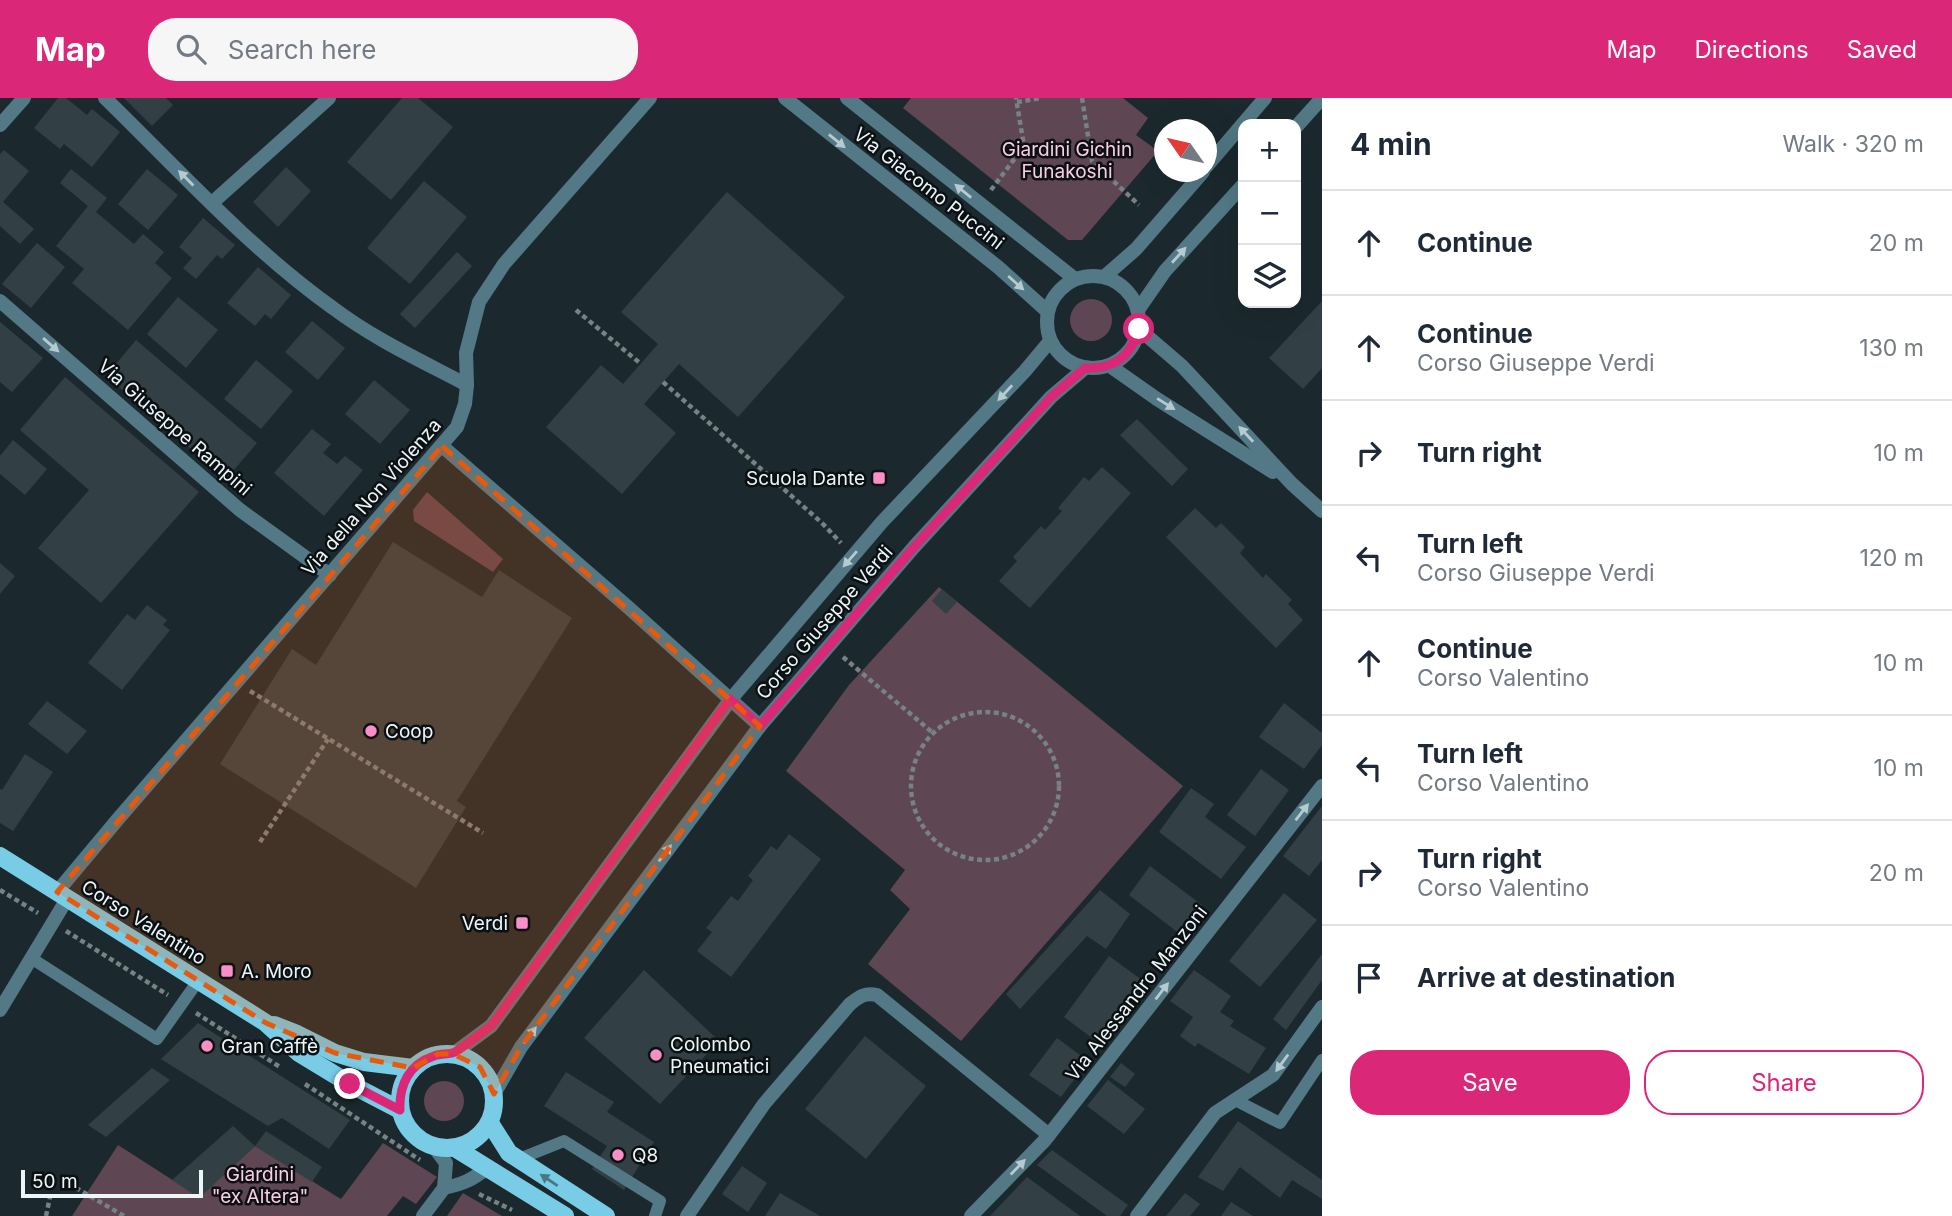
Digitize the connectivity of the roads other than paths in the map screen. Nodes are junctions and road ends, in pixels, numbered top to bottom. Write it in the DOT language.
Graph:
graph roads {
  1 [pos="24,98"];
  2 [pos="105,98"];
  3 [pos="329,98"];
  4 [pos="650,98"];
  5 [pos="785,98"];
  6 [pos="847,98"];
  7 [pos="1265,98"];
  8 [pos="1322,98"];
  9 [pos="1301,121"];
  10 [pos="0,125"];
  11 [pos="1217,154"];
  12 [pos="1194,182"];
  13 [pos="1238,191"];
  14 [pos="212,203"];
  15 [pos="1104,277"];
  16 [pos="1075,279"];
  17 [pos="0,300"];
  18 [pos="1138,310"];
  19 [pos="1047,311"];
  20 [pos="1139,329"];
  21 [pos="1050,341"];
  22 [pos="1110,366"];
  23 [pos="1085,368"];
  24 [pos="467,385"];
  25 [pos="442,446"];
  26 [pos="1292,484"];
  27 [pos="1322,511"];
  28 [pos="330,575"];
  29 [pos="730,699"];
  30 [pos="760,726"];
  31 [pos="1322,786"];
  32 [pos="0,856"];
  33 [pos="62,896"];
  34 [pos="32,958"];
  35 [pos="198,981"];
  36 [pos="1322,1007"];
  37 [pos="0,1010"];
  38 [pos="266,1023"];
  39 [pos="453,1054"];
  40 [pos="1322,1060"];
  41 [pos="413,1068"];
  42 [pos="494,1094"];
  43 [pos="1235,1100"];
  44 [pos="400,1110"];
  45 [pos="490,1123"];
  46 [pos="1049,1135"];
  47 [pos="434,1147"];
  48 [pos="455,1148"];
  49 [pos="519,1159"];
  50 [pos="487,1168"];
  51 [pos="444,1188"];
  52 [pos="422,1216"];
  53 [pos="565,1216"];
  54 [pos="606,1216"];
  55 [pos="655,1216"];
  56 [pos="687,1216"];
  57 [pos="971,1216"];
  58 [pos="1137,1216"];
  1 -- 10 [label="street"];
  14 -- 2 [label="street, one-way"];
  3 -- 14 [label="street"];
  4 -- 24 [label="street, Via della Non Violenza"];
  5 -- 19 [label="street, Via Giacomo Puccini, one-way"];
  16 -- 6 [label="street, Via Giacomo Puccini, one-way"];
  7 -- 11 [label="street"];
  8 -- 9 [label="street"];
  12 -- 15 [label="street"];
  18 -- 13 [label="street, one-way"];
  14 -- 24 [label="street"];
  15 -- 16 [label="street"];
  15 -- 18 [label="street"];
  16 -- 19 [label="street"];
  17 -- 28 [label="street, Via Giuseppe Rampini, one-way"];
  18 -- 20 [label="street"];
  19 -- 21 [label="street"];
  20 -- 22 [label="street"];
  26 -- 20 [label="street, one-way"];
  21 -- 23 [label="street"];
  21 -- 29 [label="street, Corso Giuseppe Verdi, one-way"];
  22 -- 23 [label="street"];
  22 -- 26 [label="street, one-way"];
  23 -- 30 [label="street, Corso Giuseppe Verdi"];
  24 -- 25 [label="street, Via della Non Violenza"];
  25 -- 28 [label="street, Via della Non Violenza"];
  25 -- 29 [label="street"];
  26 -- 27 [label="street"];
  28 -- 33 [label="street, Via della Non Violenza"];
  29 -- 30 [label="street"];
  29 -- 39 [label="street, Corso Giuseppe Verdi"];
  42 -- 30 [label="street, Corso Giuseppe Verdi, one-way"];
  46 -- 31 [label="street, Via Alessandro Manzoni, one-way"];
  32 -- 33 [label="main road, Corso Valentino"];
  33 -- 34 [label="street, Via della Non Violenza"];
  33 -- 35 [label="main road, Corso Valentino"];
  34 -- 35 [label="lane"];
  34 -- 37 [label="street, Via della Non Violenza"];
  35 -- 38 [label="main road, Corso Valentino"];
  36 -- 43 [label="street, one-way"];
  38 -- 41 [label="main road, Corso Valentino"];
  38 -- 44 [label="main road, Corso Valentino"];
  39 -- 41 [label="main road"];
  39 -- 42 [label="main road"];
  40 -- 43 [label="lane"];
  41 -- 44 [label="main road"];
  42 -- 45 [label="main road"];
  43 -- 58 [label="street"];
  44 -- 47 [label="main road"];
  45 -- 48 [label="main road"];
  45 -- 49 [label="main road"];
  46 -- 56 [label="street"];
  57 -- 46 [label="street, Via Alessandro Manzoni, one-way"];
  47 -- 48 [label="main road"];
  47 -- 51 [label="street"];
  48 -- 50 [label="main road"];
  54 -- 49 [label="main road, one-way"];
  49 -- 55 [label="lane"];
  50 -- 51 [label="street"];
  50 -- 53 [label="main road"];
  51 -- 52 [label="street"];
}
